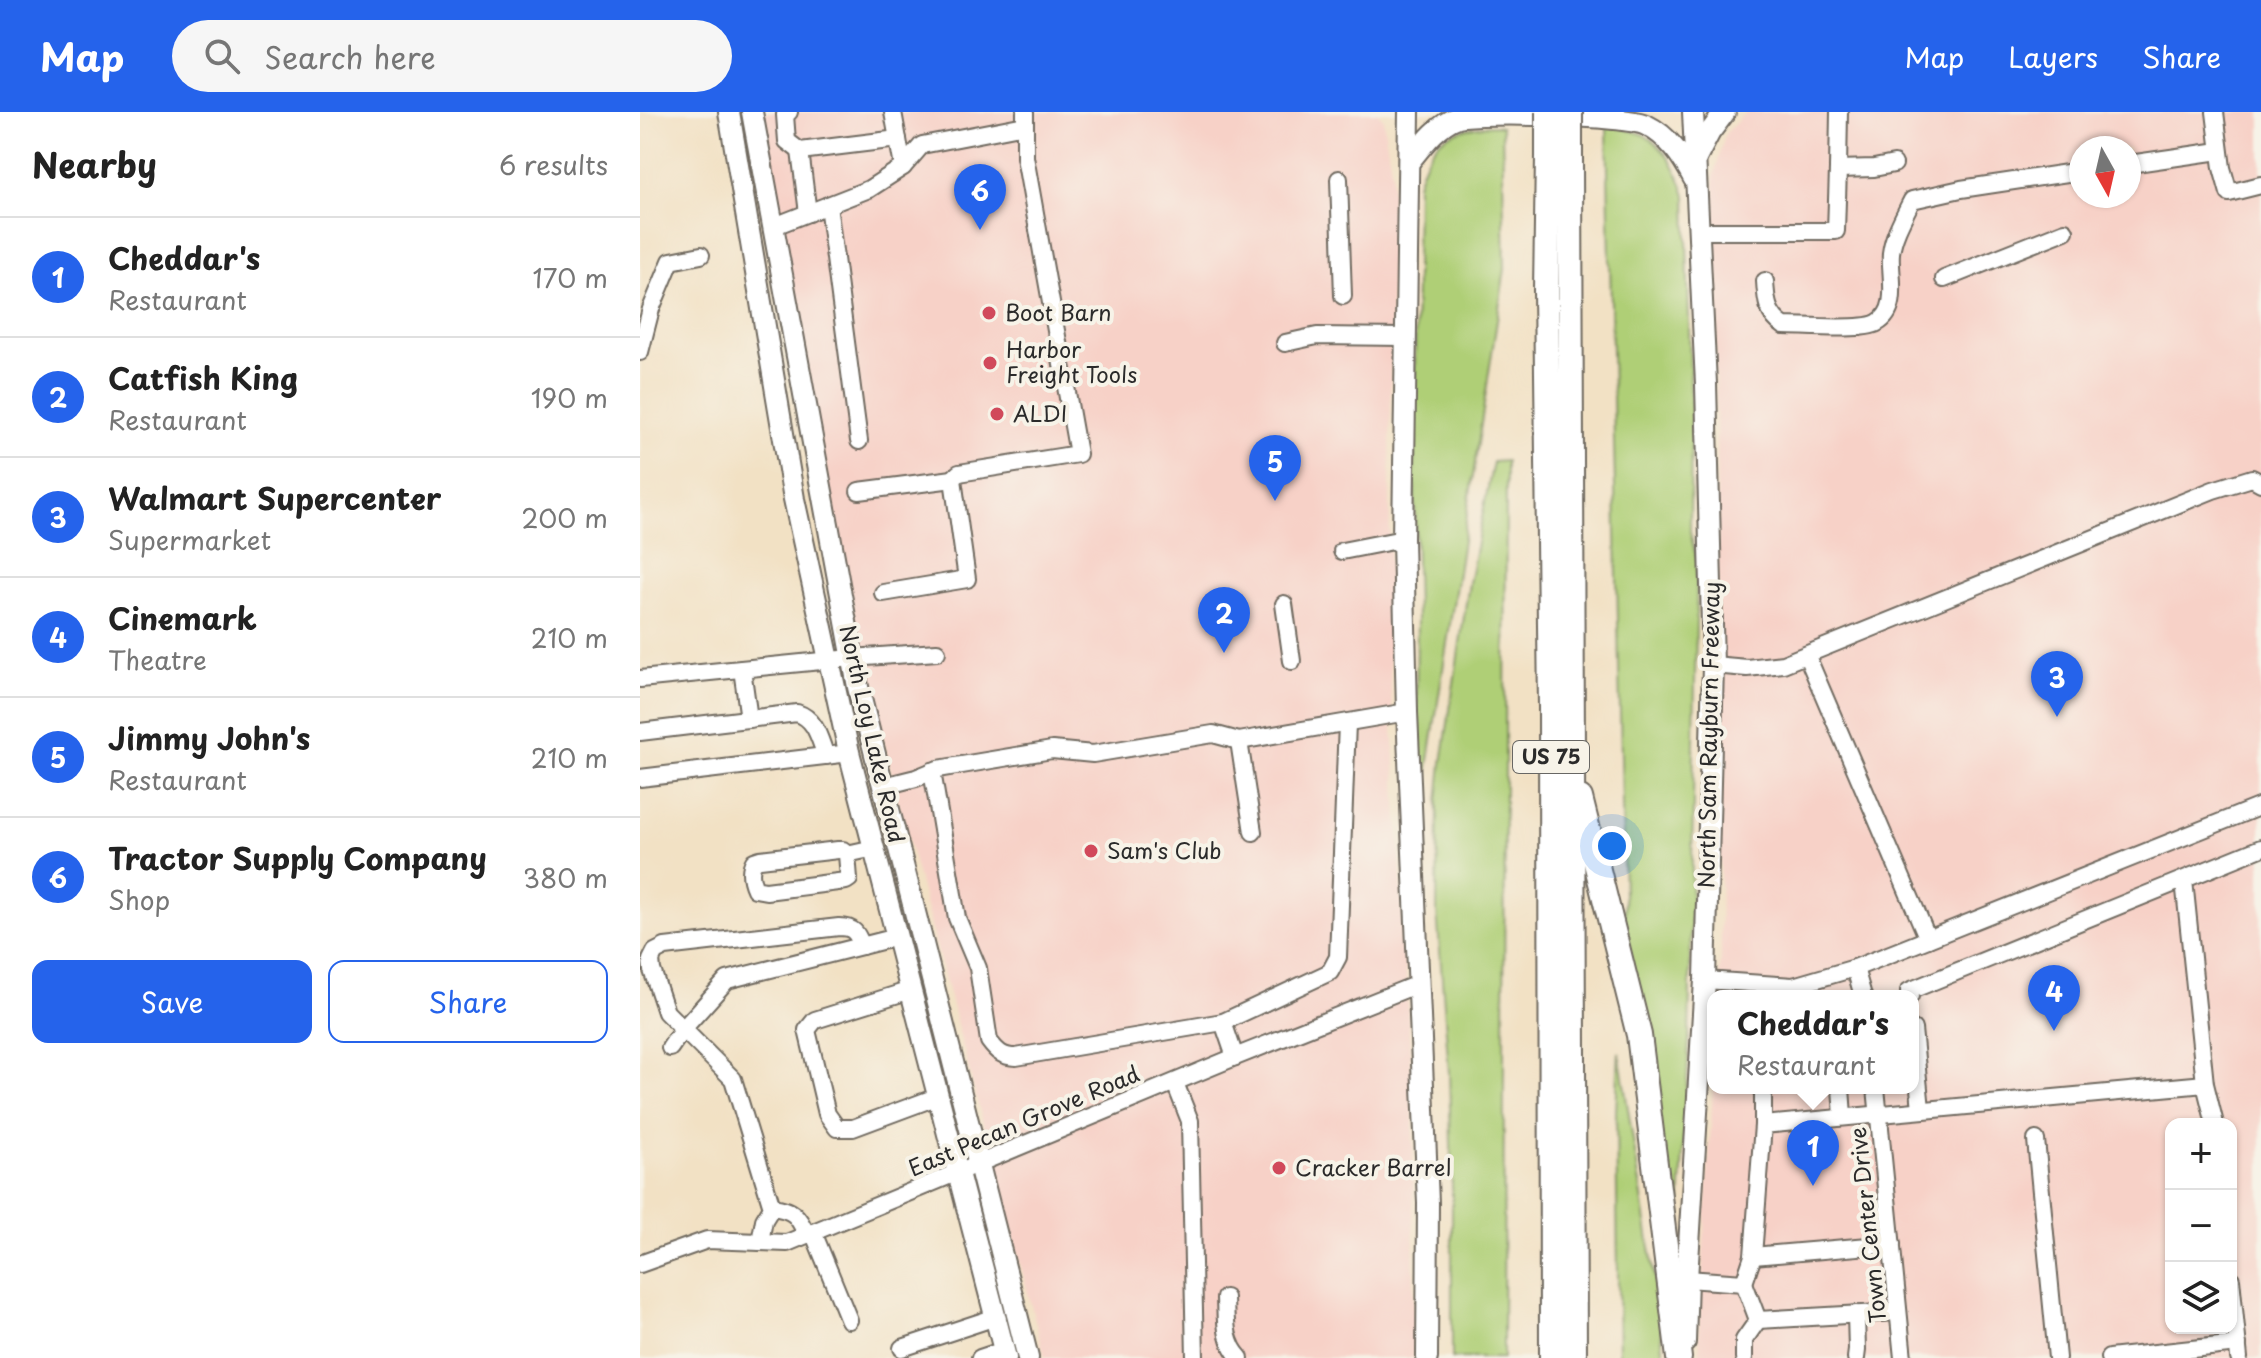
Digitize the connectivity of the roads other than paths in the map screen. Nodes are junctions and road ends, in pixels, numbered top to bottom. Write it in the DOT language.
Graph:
graph roads {
  1 [pos="729,112"];
  2 [pos="752,112"];
  3 [pos="789,112"];
  4 [pos="893,112"];
  5 [pos="1393,112"];
  6 [pos="1409,112"];
  7 [pos="1548,112"];
  8 [pos="1570,112"];
  9 [pos="1693,112"];
  10 [pos="1725,112"];
  11 [pos="1839,112"];
  12 [pos="2215,112"];
  13 [pos="1025,119"];
  14 [pos="898,139"];
  15 [pos="1408,140"];
  16 [pos="800,151"];
  17 [pos="2219,151"];
  18 [pos="1559,156"];
  19 [pos="1695,161"];
  20 [pos="1409,162"];
  21 [pos="2141,162"];
  22 [pos="1894,164"];
  23 [pos="903,167"];
  24 [pos="1838,169"];
  25 [pos="2069,173"];
  26 [pos="1339,179"];
  27 [pos="1696,183"];
  28 [pos="2261,185"];
  29 [pos="828,205"];
  30 [pos="808,213"];
  31 [pos="772,227"];
  32 [pos="1699,231"];
  33 [pos="2065,231"];
  34 [pos="701,255"];
  35 [pos="1944,279"];
  36 [pos="1765,281"];
  37 [pos="1343,296"];
  38 [pos="1405,337"];
  39 [pos="1285,343"];
  40 [pos="640,352"];
  41 [pos="859,441"];
  42 [pos="953,479"];
  43 [pos="2261,483"];
  44 [pos="859,491"];
  45 [pos="1403,539"];
  46 [pos="1342,551"];
  47 [pos="883,593"];
  48 [pos="1284,604"];
  49 [pos="937,652"];
  50 [pos="1807,656"];
  51 [pos="852,658"];
  52 [pos="829,660"];
  53 [pos="1292,661"];
  54 [pos="1713,665"];
  55 [pos="742,669"];
  56 [pos="640,679"];
  57 [pos="1407,712"];
  58 [pos="749,719"];
  59 [pos="1347,723"];
  60 [pos="640,732"];
  61 [pos="1239,741"];
  62 [pos="850,753"];
  63 [pos="826,756"];
  64 [pos="1571,761"];
  65 [pos="932,771"];
  66 [pos="640,778"];
  67 [pos="884,786"];
  68 [pos="2261,806"];
  69 [pos="1253,832"];
  70 [pos="874,848"];
  71 [pos="2261,848"];
  72 [pos="847,854"];
  73 [pos="2184,880"];
  74 [pos="897,937"];
  75 [pos="1928,939"];
  76 [pos="862,946"];
  77 [pos="1855,968"];
  78 [pos="1705,980"];
  79 [pos="1418,984"];
  80 [pos="911,990"];
  81 [pos="1861,990"];
  82 [pos="1911,990"];
  83 [pos="1223,1022"];
  84 [pos="683,1029"];
  85 [pos="670,1048"];
  86 [pos="1235,1057"];
  87 [pos="1175,1083"];
  88 [pos="2205,1084"];
  89 [pos="1919,1089"];
  90 [pos="1763,1094"];
  91 [pos="1841,1094"];
  92 [pos="1877,1094"];
  93 [pos="939,1096"];
  94 [pos="1921,1109"];
  95 [pos="1879,1113"];
  96 [pos="1843,1116"];
  97 [pos="2214,1118"];
  98 [pos="1763,1125"];
  99 [pos="2036,1140"];
  100 [pos="979,1164"];
  101 [pos="959,1172"];
  102 [pos="772,1207"];
  103 [pos="810,1234"];
  104 [pos="760,1242"];
  105 [pos="1892,1244"];
  106 [pos="1753,1256"];
  107 [pos="640,1264"];
  108 [pos="1687,1279"];
  109 [pos="1744,1283"];
  110 [pos="1225,1298"];
  111 [pos="1898,1312"];
  112 [pos="1856,1314"];
  113 [pos="996,1317"];
  114 [pos="849,1320"];
  115 [pos="1758,1320"];
  116 [pos="902,1348"];
  117 [pos="2238,1351"];
  118 [pos="1005,1354"];
  119 [pos="980,1358"];
  120 [pos="1028,1358"];
  121 [pos="1195,1358"];
  122 [pos="1240,1358"];
  123 [pos="1427,1358"];
  124 [pos="1552,1358"];
  125 [pos="1574,1358"];
  126 [pos="1679,1358"];
  127 [pos="1685,1358"];
  128 [pos="1744,1358"];
  129 [pos="1856,1358"];
  130 [pos="1903,1358"];
  131 [pos="2057,1358"];
  132 [pos="2109,1358"];
  1 -- 52 [label="main road, North Loy Lake Road"];
  2 -- 31 [label="main road, North Loy Lake Road"];
  3 -- 16 [label="street"];
  4 -- 14 [label="street"];
  5 -- 15 [label="main road"];
  6 -- 15 [label="main road"];
  7 -- 18 [label="highway, US 75, bridge"];
  8 -- 18 [label="highway, US 75, bridge"];
  9 -- 19 [label="main road, North Sam Rayburn Freeway"];
  10 -- 19 [label="main road"];
  11 -- 24 [label="street"];
  12 -- 17 [label="street"];
  13 -- 23 [label="street"];
  13 -- 42 [label="street"];
  14 -- 16 [label="street"];
  14 -- 23 [label="street"];
  15 -- 20 [label="main road"];
  16 -- 30 [label="street"];
  17 -- 21 [label="street"];
  17 -- 28 [label="street"];
  18 -- 64 [label="highway, US 75"];
  18 -- 124 [label="highway, US 75"];
  19 -- 27 [label="main road, North Sam Rayburn Freeway"];
  20 -- 27 [label="main road"];
  20 -- 38 [label="main road"];
  22 -- 24 [label="street"];
  23 -- 29 [label="street"];
  24 -- 32 [label="street"];
  25 -- 36 [label="street"];
  26 -- 37 [label="street"];
  27 -- 32 [label="main road, North Sam Rayburn Freeway"];
  29 -- 30 [label="street"];
  29 -- 41 [label="street"];
  30 -- 31 [label="street"];
  31 -- 51 [label="main road, North Loy Lake Road"];
  32 -- 54 [label="main road, North Sam Rayburn Freeway"];
  33 -- 35 [label="street"];
  34 -- 40 [label="street"];
  38 -- 39 [label="street"];
  38 -- 45 [label="main road"];
  42 -- 44 [label="street"];
  42 -- 47 [label="street"];
  43 -- 50 [label="street"];
  45 -- 46 [label="street"];
  45 -- 57 [label="main road"];
  48 -- 53 [label="street"];
  49 -- 51 [label="street"];
  50 -- 54 [label="street"];
  50 -- 75 [label="street"];
  51 -- 52 [label="street"];
  51 -- 67 [label="main road, North Loy Lake Road"];
  52 -- 55 [label="street"];
  52 -- 62 [label="main road, North Loy Lake Road"];
  54 -- 78 [label="main road, North Sam Rayburn Freeway"];
  55 -- 56 [label="street"];
  55 -- 58 [label="street"];
  57 -- 59 [label="street"];
  57 -- 79 [label="main road"];
  58 -- 60 [label="street"];
  58 -- 63 [label="street"];
  59 -- 61 [label="street"];
  59 -- 83 [label="street"];
  61 -- 65 [label="street"];
  61 -- 69 [label="street"];
  62 -- 63 [label="street"];
  62 -- 70 [label="main road, North Loy Lake Road"];
  63 -- 66 [label="street"];
  64 -- 125 [label="highway, US 75"];
  64 -- 126 [label="highway"];
  65 -- 67 [label="street"];
  65 -- 83 [label="street"];
  67 -- 100 [label="main road, North Loy Lake Road"];
  68 -- 75 [label="street"];
  70 -- 72 [label="street"];
  70 -- 74 [label="main road, North Loy Lake Road"];
  71 -- 73 [label="street"];
  72 -- 72 [label="street"];
  73 -- 82 [label="street"];
  73 -- 88 [label="street"];
  74 -- 76 [label="street"];
  74 -- 80 [label="main road, North Loy Lake Road"];
  75 -- 77 [label="street"];
  76 -- 84 [label="street"];
  76 -- 84 [label="street"];
  77 -- 78 [label="street"];
  77 -- 81 [label="street"];
  78 -- 108 [label="main road, North Sam Rayburn Freeway"];
  79 -- 86 [label="street, East Pecan Grove Road"];
  79 -- 123 [label="main road"];
  80 -- 93 [label="main road, North Loy Lake Road"];
  80 -- 93 [label="street"];
  83 -- 86 [label="street"];
  84 -- 85 [label="street"];
  84 -- 102 [label="street"];
  86 -- 87 [label="street, East Pecan Grove Road"];
  87 -- 100 [label="street, East Pecan Grove Road"];
  87 -- 121 [label="street"];
  88 -- 94 [label="street"];
  88 -- 97 [label="street"];
  89 -- 94 [label="street"];
  90 -- 98 [label="street"];
  91 -- 96 [label="street"];
  92 -- 95 [label="street, Town Center Drive"];
  93 -- 101 [label="main road, North Loy Lake Road"];
  94 -- 95 [label="street"];
  95 -- 96 [label="street"];
  95 -- 105 [label="street, Town Center Drive"];
  96 -- 98 [label="street"];
  98 -- 106 [label="street"];
  99 -- 131 [label="street"];
  100 -- 101 [label="street, East Pecan Grove Road"];
  100 -- 120 [label="main road, North Loy Lake Road"];
  101 -- 103 [label="street, East Pecan Grove Road"];
  101 -- 113 [label="main road, North Loy Lake Road"];
  102 -- 103 [label="street"];
  102 -- 104 [label="street"];
  103 -- 104 [label="street, East Pecan Grove Road"];
  103 -- 114 [label="street"];
  104 -- 107 [label="street, East Pecan Grove Road"];
  105 -- 106 [label="street"];
  105 -- 111 [label="street, Town Center Drive"];
  106 -- 109 [label="street"];
  108 -- 109 [label="street"];
  108 -- 127 [label="main road, North Sam Rayburn Freeway"];
  109 -- 115 [label="street"];
  110 -- 122 [label="street"];
  111 -- 112 [label="street"];
  111 -- 130 [label="street, Town Center Drive"];
  112 -- 115 [label="street"];
  112 -- 129 [label="street"];
  113 -- 116 [label="street"];
  113 -- 118 [label="main road, North Loy Lake Road"];
  115 -- 128 [label="street"];
  117 -- 132 [label="street"];
  118 -- 119 [label="street"];
}
